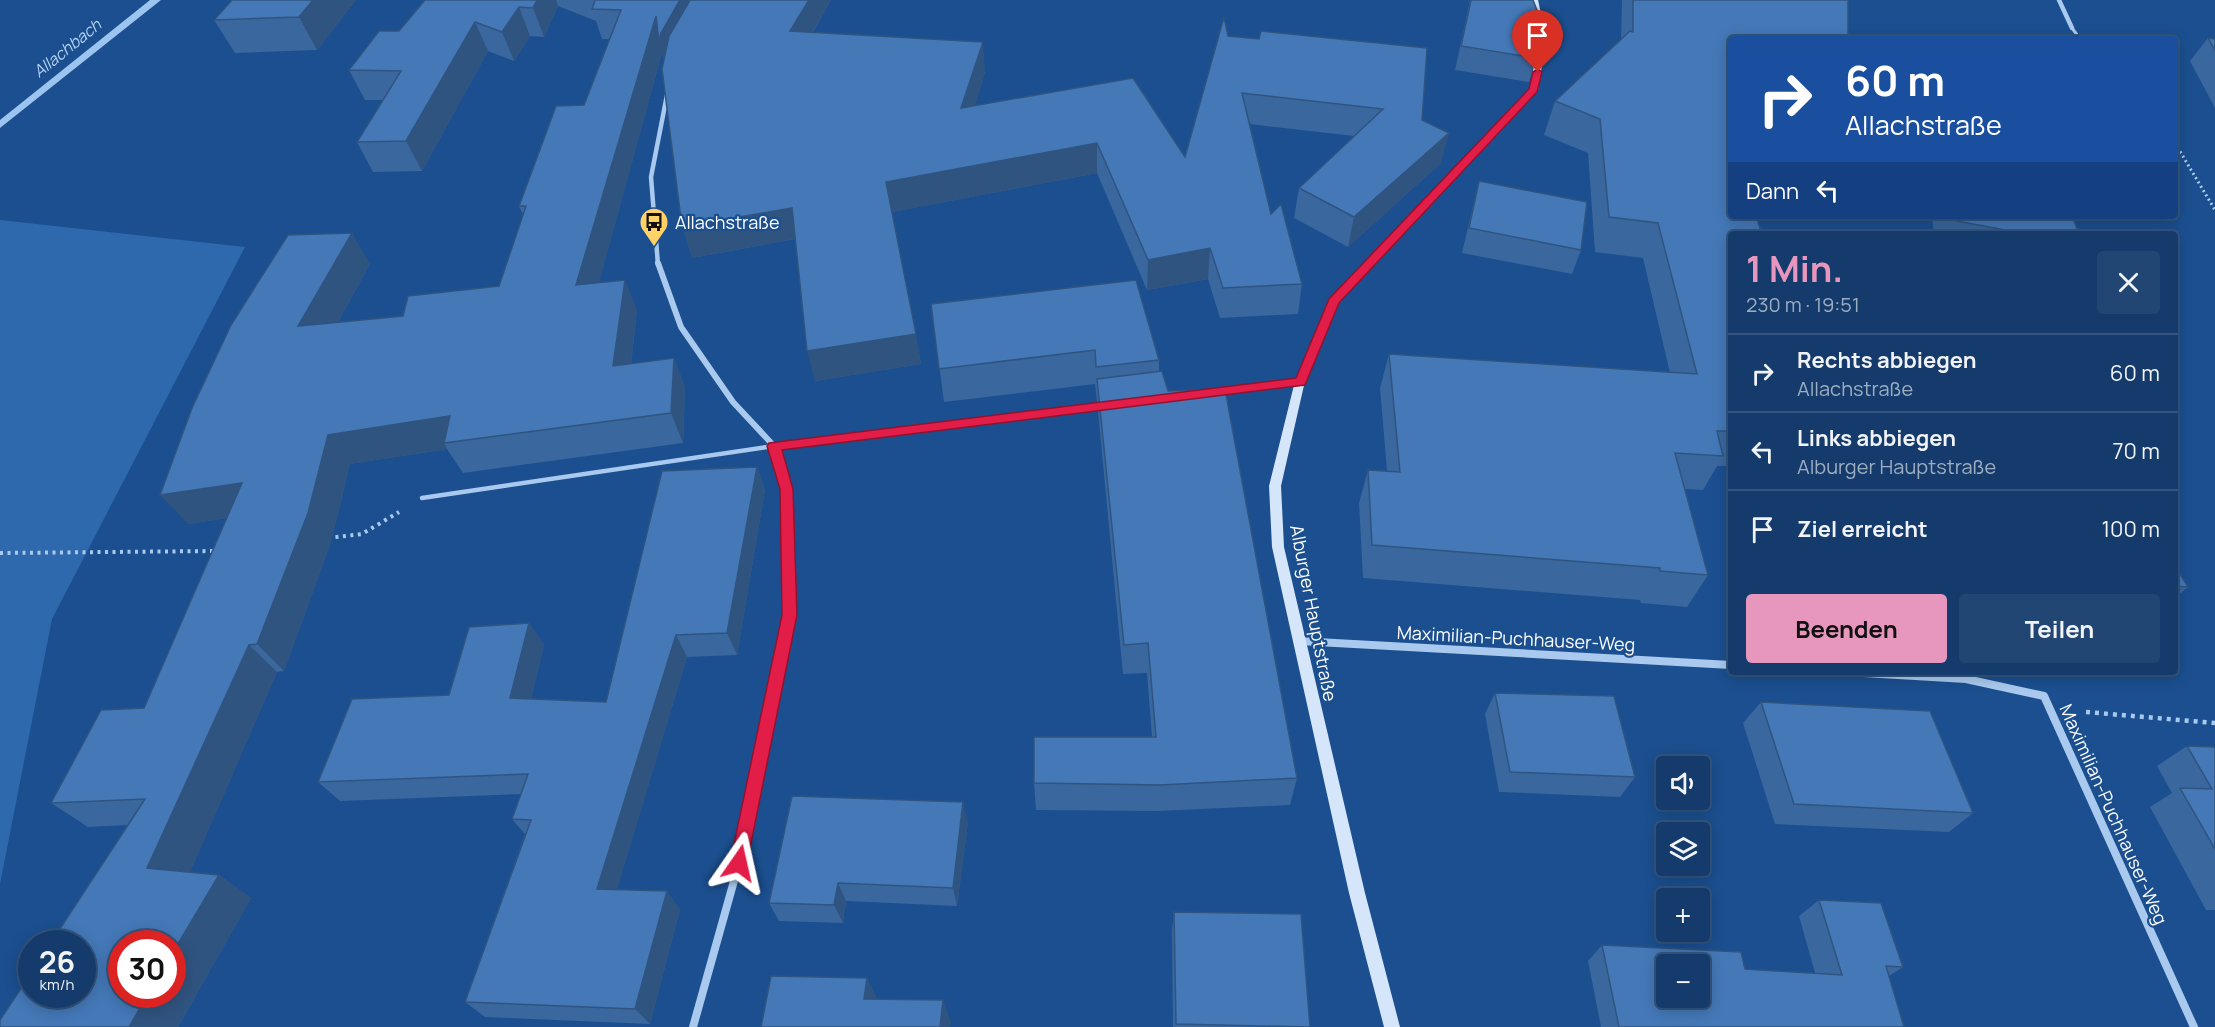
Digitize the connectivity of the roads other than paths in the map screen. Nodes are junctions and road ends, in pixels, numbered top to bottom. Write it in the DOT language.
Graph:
graph roads {
  1 [pos="1534,0"];
  2 [pos="2059,0"];
  3 [pos="2072,28"];
  4 [pos="2078,36"];
  5 [pos="669,87"];
  6 [pos="1300,381"];
  7 [pos="1207,393"];
  8 [pos="1113,404"];
  9 [pos="774,446"];
  10 [pos="422,498"];
  11 [pos="1299,641"];
  12 [pos="1728,665"];
  13 [pos="1898,675"];
  14 [pos="693,1027"];
  15 [pos="1392,1027"];
  16 [pos="2194,1027"];
  1 -- 6 [label="street, Alburger Hauptstraße"];
  2 -- 3 [label="street"];
  3 -- 4 [label="lane"];
  5 -- 9 [label="street"];
  6 -- 7 [label="street"];
  6 -- 11 [label="street, Alburger Hauptstraße"];
  8 -- 9 [label="street"];
  9 -- 10 [label="lane"];
  9 -- 14 [label="street"];
  11 -- 12 [label="street, Maximilian-Puchhauser-Weg"];
  11 -- 15 [label="street, Alburger Hauptstraße"];
  13 -- 16 [label="street, Maximilian-Puchhauser-Weg"];
}
